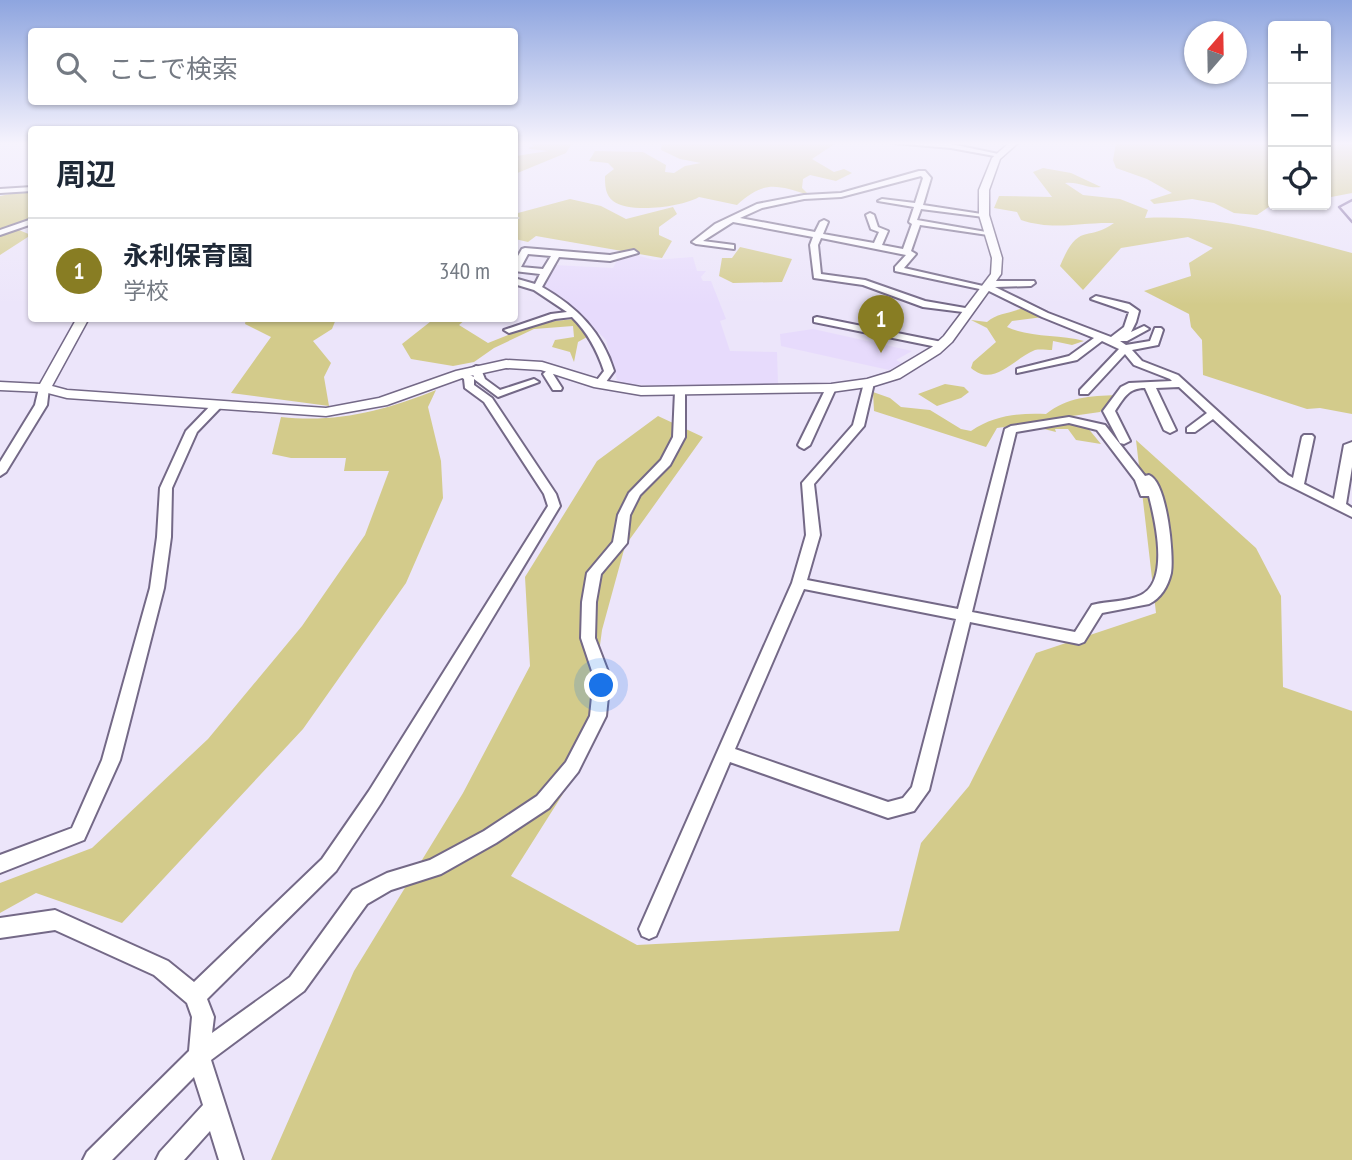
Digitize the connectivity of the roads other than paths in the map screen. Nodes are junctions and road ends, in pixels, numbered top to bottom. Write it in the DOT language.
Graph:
graph roads {
  1 [pos="803,197"];
  2 [pos="923,197"];
  3 [pos="984,197"];
  4 [pos="882,201"];
  5 [pos="920,206"];
  6 [pos="870,215"];
  7 [pos="984,215"];
  8 [pos="732,219"];
  9 [pos="28,222"];
  10 [pos="824,222"];
  11 [pos="916,224"];
  12 [pos="0,233"];
  13 [pos="988,233"];
  14 [pos="818,234"];
  15 [pos="877,246"];
  16 [pos="731,247"];
  17 [pos="906,252"];
  18 [pos="635,253"];
  19 [pos="555,254"];
  20 [pos="518,264"];
  21 [pos="518,269"];
  22 [pos="898,269"];
  23 [pos="857,271"];
  24 [pos="546,272"];
  25 [pos="518,282"];
  26 [pos="861,282"];
  27 [pos="1031,283"];
  28 [pos="987,286"];
  29 [pos="879,287"];
  30 [pos="537,288"];
  31 [pos="1096,299"];
  32 [pos="937,307"];
  33 [pos="968,311"];
  34 [pos="575,314"];
  35 [pos="928,317"];
  36 [pos="817,320"];
  37 [pos="81,322"];
  38 [pos="1144,329"];
  39 [pos="509,330"];
  40 [pos="1158,330"];
  41 [pos="1114,342"];
  42 [pos="942,345"];
  43 [pos="552,369"];
  44 [pos="469,371"];
  45 [pos="1021,371"];
  46 [pos="534,382"];
  47 [pos="869,383"];
  48 [pos="599,384"];
  49 [pos="1182,384"];
  50 [pos="1149,385"];
  51 [pos="0,386"];
  52 [pos="44,388"];
  53 [pos="557,388"];
  54 [pos="831,388"];
  55 [pos="680,391"];
  56 [pos="1084,392"];
  57 [pos="217,405"];
  58 [pos="1213,414"];
  59 [pos="1170,430"];
  60 [pos="1191,430"];
  61 [pos="1308,438"];
  62 [pos="804,445"];
  63 [pos="1350,445"];
  64 [pos="0,472"];
  65 [pos="1298,485"];
  66 [pos="1145,493"];
  67 [pos="1339,506"];
  68 [pos="1352,513"];
  69 [pos="799,583"];
  70 [pos="962,614"];
  71 [pos="726,753"];
  72 [pos="0,864"];
  73 [pos="3,925"];
  74 [pos="649,929"];
  75 [pos="195,996"];
  76 [pos="199,1056"];
  77 [pos="213,1111"];
  78 [pos="95,1160"];
  79 [pos="168,1160"];
  80 [pos="231,1160"];
  1 -- 8 [label="street"];
  2 -- 5 [label="street"];
  3 -- 7 [label="street"];
  4 -- 5 [label="street"];
  5 -- 7 [label="street"];
  5 -- 11 [label="street"];
  6 -- 15 [label="street"];
  7 -- 13 [label="street"];
  8 -- 14 [label="street"];
  8 -- 16 [label="street"];
  9 -- 12 [label="street"];
  10 -- 14 [label="street"];
  11 -- 13 [label="street"];
  11 -- 17 [label="street"];
  13 -- 28 [label="street"];
  14 -- 15 [label="street"];
  14 -- 26 [label="street"];
  15 -- 17 [label="street"];
  17 -- 22 [label="street"];
  18 -- 19 [label="street"];
  19 -- 20 [label="street"];
  19 -- 24 [label="street"];
  21 -- 24 [label="street"];
  22 -- 28 [label="street"];
  22 -- 29 [label="street"];
  23 -- 26 [label="street"];
  24 -- 30 [label="street"];
  25 -- 30 [label="street"];
  26 -- 29 [label="street"];
  27 -- 28 [label="street"];
  28 -- 33 [label="street"];
  28 -- 41 [label="street"];
  29 -- 32 [label="street"];
  30 -- 34 [label="street"];
  31 -- 41 [label="street"];
  32 -- 33 [label="street"];
  32 -- 35 [label="street"];
  33 -- 42 [label="street"];
  34 -- 39 [label="street"];
  34 -- 48 [label="street"];
  36 -- 42 [label="street"];
  37 -- 52 [label="street"];
  38 -- 41 [label="street"];
  40 -- 41 [label="street"];
  41 -- 45 [label="street"];
  41 -- 49 [label="street"];
  41 -- 56 [label="street"];
  42 -- 47 [label="street"];
  43 -- 44 [label="street"];
  43 -- 48 [label="street"];
  43 -- 53 [label="street"];
  44 -- 46 [label="street"];
  44 -- 57 [label="street"];
  44 -- 75 [label="street"];
  47 -- 54 [label="street"];
  47 -- 69 [label="street"];
  48 -- 55 [label="street"];
  49 -- 50 [label="street"];
  49 -- 58 [label="street"];
  50 -- 59 [label="street"];
  50 -- 70 [label="street"];
  51 -- 52 [label="street"];
  52 -- 57 [label="street"];
  52 -- 64 [label="street"];
  54 -- 55 [label="street"];
  54 -- 62 [label="street"];
  55 -- 76 [label="street"];
  57 -- 72 [label="street"];
  58 -- 60 [label="street"];
  58 -- 65 [label="street"];
  61 -- 65 [label="street"];
  63 -- 67 [label="street"];
  65 -- 67 [label="street"];
  66 -- 70 [label="street"];
  67 -- 68 [label="street"];
  69 -- 70 [label="street"];
  69 -- 71 [label="street"];
  70 -- 71 [label="street"];
  71 -- 74 [label="street"];
  73 -- 75 [label="street"];
  75 -- 76 [label="street"];
  76 -- 77 [label="street"];
  76 -- 78 [label="street"];
  77 -- 79 [label="street"];
  77 -- 80 [label="street"];
}
